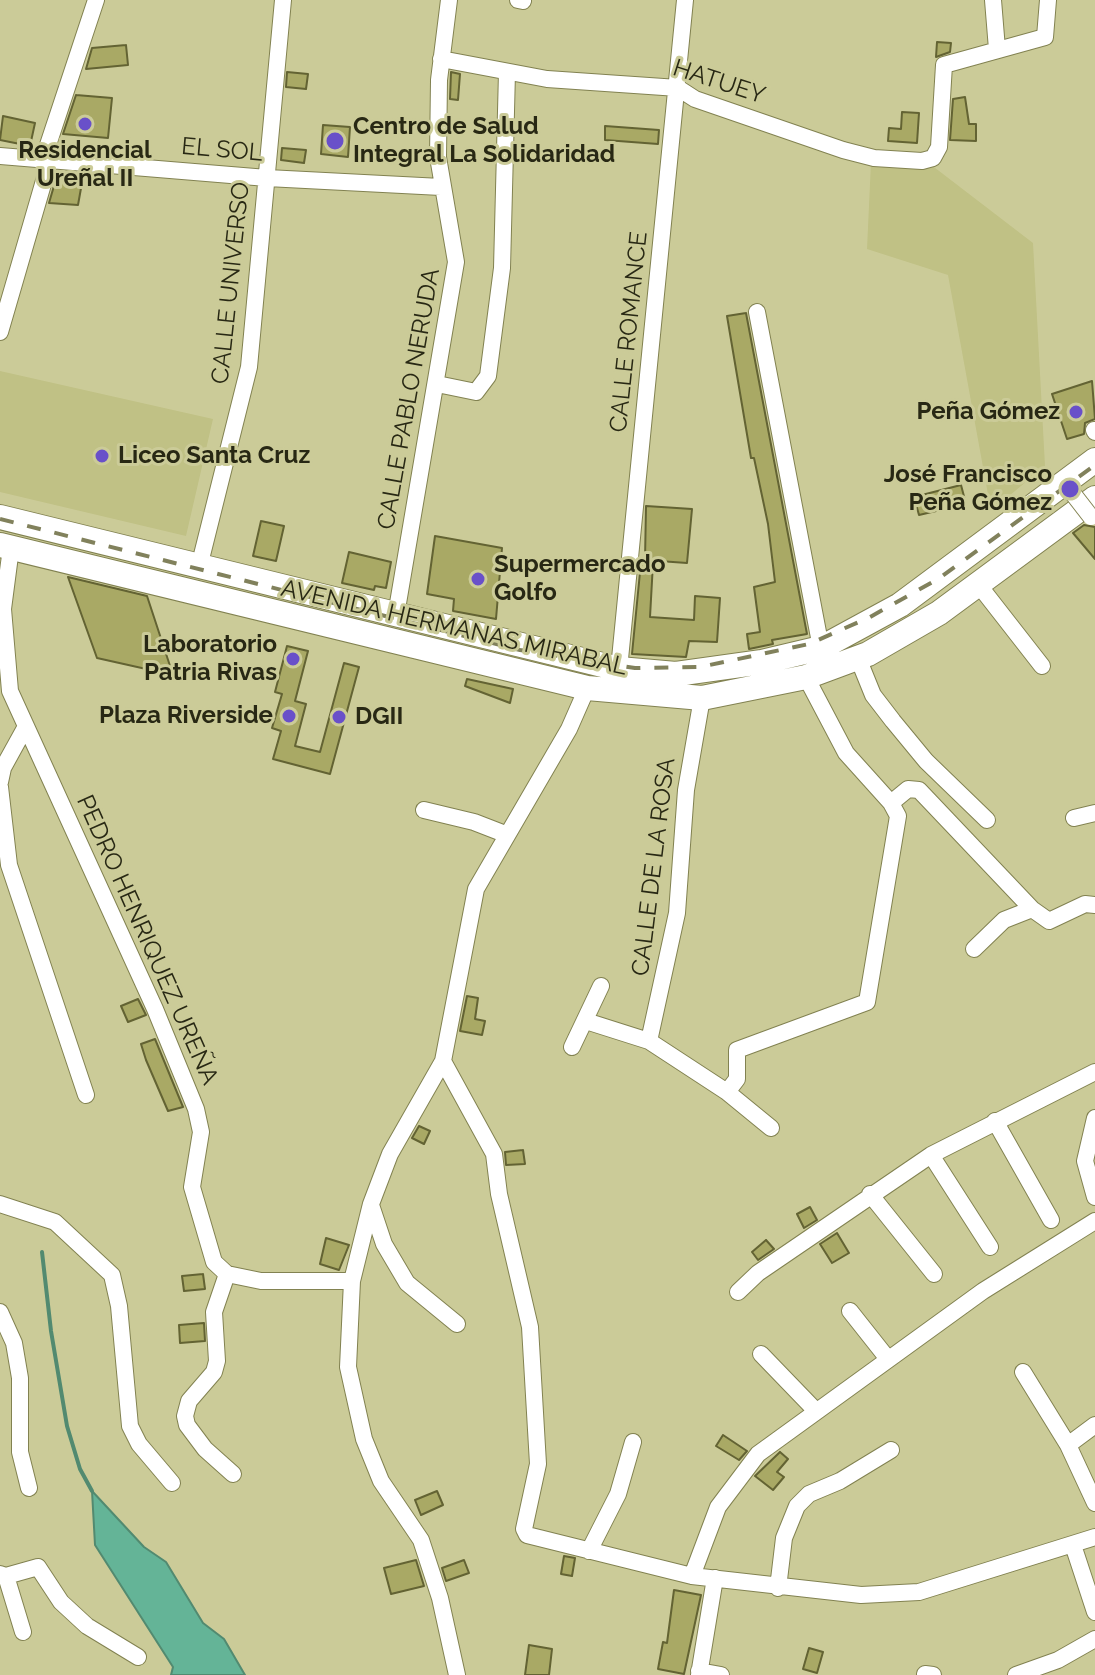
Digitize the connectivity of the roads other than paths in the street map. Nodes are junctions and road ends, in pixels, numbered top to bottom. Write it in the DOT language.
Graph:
graph roads {
  1 [pos="96,0"];
  2 [pos="283,0"];
  3 [pos="449,0"];
  4 [pos="685,0"];
  5 [pos="993,0"];
  6 [pos="1048,0"];
  7 [pos="997,49"];
  8 [pos="441,59"];
  9 [pos="507,72"];
  10 [pos="678,88"];
  11 [pos="0,156"];
  12 [pos="47,160"];
  13 [pos="267,178"];
  14 [pos="441,187"];
  15 [pos="757,312"];
  16 [pos="0,332"];
  17 [pos="437,384"];
  18 [pos="1095,460"];
  19 [pos="1067,486"];
  20 [pos="1093,507"];
  21 [pos="0,517"];
  22 [pos="5,547"];
  23 [pos="199,567"];
  24 [pos="978,584"];
  25 [pos="396,615"];
  26 [pos="821,648"];
  27 [pos="858,658"];
  28 [pos="1042,666"];
  29 [pos="619,669"];
  30 [pos="806,677"];
  31 [pos="587,688"];
  32 [pos="702,698"];
  33 [pos="25,728"];
  34 [pos="0,784"];
  35 [pos="891,803"];
  36 [pos="424,810"];
  37 [pos="1095,813"];
  38 [pos="1074,818"];
  39 [pos="987,820"];
  40 [pos="505,834"];
  41 [pos="1095,905"];
  42 [pos="1032,909"];
  43 [pos="974,949"];
  44 [pos="601,986"];
  45 [pos="586,1021"];
  46 [pos="649,1041"];
  47 [pos="572,1047"];
  48 [pos="443,1061"];
  49 [pos="1095,1072"];
  50 [pos="727,1092"];
  51 [pos="86,1095"];
  52 [pos="1095,1118"];
  53 [pos="995,1121"];
  54 [pos="771,1128"];
  55 [pos="931,1155"];
  56 [pos="870,1194"];
  57 [pos="1095,1197"];
  58 [pos="0,1204"];
  59 [pos="371,1204"];
  60 [pos="1051,1220"];
  61 [pos="1095,1221"];
  62 [pos="990,1247"];
  63 [pos="227,1274"];
  64 [pos="934,1274"];
  65 [pos="352,1281"];
  66 [pos="738,1292"];
  67 [pos="850,1311"];
  68 [pos="0,1312"];
  69 [pos="457,1324"];
  70 [pos="761,1354"];
  71 [pos="888,1359"];
  72 [pos="1023,1372"];
  73 [pos="816,1411"];
  74 [pos="1095,1425"];
  75 [pos="633,1442"];
  76 [pos="1068,1445"];
  77 [pos="891,1450"];
  78 [pos="233,1474"];
  79 [pos="172,1483"];
  80 [pos="29,1488"];
  81 [pos="1095,1503"];
  82 [pos="1095,1537"];
  83 [pos="1073,1545"];
  84 [pos="589,1551"];
  85 [pos="3,1575"];
  86 [pos="692,1576"];
  87 [pos="715,1578"];
  88 [pos="778,1588"];
  89 [pos="1095,1612"];
  90 [pos="23,1632"];
  91 [pos="1095,1639"];
  92 [pos="138,1657"];
  93 [pos="699,1673"];
  94 [pos="925,1674"];
  95 [pos="457,1675"];
  96 [pos="721,1675"];
  97 [pos="933,1675"];
  98 [pos="1016,1675"];
  1 -- 12 [label="street"];
  2 -- 13 [label="street, CALLE UNIVERSO"];
  3 -- 8 [label="street, CALLE PABLO NERUDA"];
  4 -- 10 [label="street, CALLE ROMANCE"];
  5 -- 7 [label="street"];
  6 -- 7 [label="street"];
  7 -- 10 [label="street, HATUEY"];
  8 -- 9 [label="street, HATUEY"];
  8 -- 14 [label="street, CALLE PABLO NERUDA"];
  9 -- 10 [label="street, HATUEY"];
  9 -- 17 [label="street"];
  10 -- 29 [label="street, CALLE ROMANCE"];
  11 -- 12 [label="street, EL SOL"];
  12 -- 13 [label="street, EL SOL"];
  12 -- 16 [label="street"];
  13 -- 14 [label="street, EL SOL"];
  13 -- 23 [label="street, CALLE UNIVERSO"];
  14 -- 17 [label="street, CALLE PABLO NERUDA"];
  15 -- 26 [label="street"];
  17 -- 25 [label="street, CALLE PABLO NERUDA"];
  18 -- 26 [label="main road, AVENIDA HERMANAS MIRABAL"];
  19 -- 20 [label="street, bridge"];
  20 -- 24 [label="main road, AVENIDA HERMANAS MIRABAL"];
  21 -- 23 [label="main road, AVENIDA HERMANAS MIRABAL"];
  22 -- 31 [label="main road, AVENIDA HERMANAS MIRABAL"];
  22 -- 33 [label="street, PEDRO HENRIQUEZ UREÑA"];
  23 -- 25 [label="main road, AVENIDA HERMANAS MIRABAL"];
  24 -- 27 [label="main road, AVENIDA HERMANAS MIRABAL"];
  24 -- 28 [label="street"];
  25 -- 29 [label="main road, AVENIDA HERMANAS MIRABAL"];
  26 -- 29 [label="main road, AVENIDA HERMANAS MIRABAL"];
  27 -- 30 [label="main road, AVENIDA HERMANAS MIRABAL"];
  27 -- 39 [label="street"];
  30 -- 32 [label="main road, AVENIDA HERMANAS MIRABAL"];
  30 -- 35 [label="street"];
  31 -- 32 [label="main road, AVENIDA HERMANAS MIRABAL"];
  31 -- 40 [label="street"];
  32 -- 46 [label="street, CALLE DE LA ROSA"];
  33 -- 34 [label="street"];
  33 -- 63 [label="street, PEDRO HENRIQUEZ UREÑA"];
  34 -- 51 [label="street"];
  35 -- 42 [label="street"];
  35 -- 50 [label="street"];
  36 -- 40 [label="street"];
  37 -- 38 [label="street"];
  40 -- 48 [label="street"];
  41 -- 42 [label="street"];
  42 -- 43 [label="street"];
  44 -- 45 [label="street"];
  45 -- 46 [label="street"];
  45 -- 47 [label="street"];
  46 -- 50 [label="street"];
  48 -- 59 [label="street"];
  48 -- 84 [label="street"];
  49 -- 53 [label="street"];
  50 -- 54 [label="street"];
  52 -- 57 [label="street"];
  53 -- 55 [label="street"];
  53 -- 60 [label="street"];
  55 -- 56 [label="street"];
  55 -- 62 [label="street"];
  56 -- 64 [label="street"];
  56 -- 66 [label="street"];
  58 -- 79 [label="street"];
  59 -- 65 [label="street"];
  59 -- 69 [label="street"];
  61 -- 71 [label="street"];
  63 -- 65 [label="street"];
  63 -- 78 [label="street"];
  65 -- 95 [label="street"];
  67 -- 71 [label="street"];
  68 -- 80 [label="street"];
  70 -- 73 [label="street"];
  71 -- 73 [label="street"];
  72 -- 76 [label="street"];
  73 -- 86 [label="street"];
  74 -- 76 [label="street"];
  75 -- 84 [label="street"];
  76 -- 81 [label="street"];
  77 -- 88 [label="street"];
  82 -- 83 [label="street"];
  83 -- 88 [label="street"];
  83 -- 89 [label="street"];
  84 -- 86 [label="street"];
  85 -- 90 [label="street"];
  85 -- 92 [label="street"];
  86 -- 87 [label="street"];
  87 -- 88 [label="street"];
  87 -- 93 [label="street"];
  91 -- 98 [label="street"];
  93 -- 96 [label="street"];
  94 -- 97 [label="street"];
}
